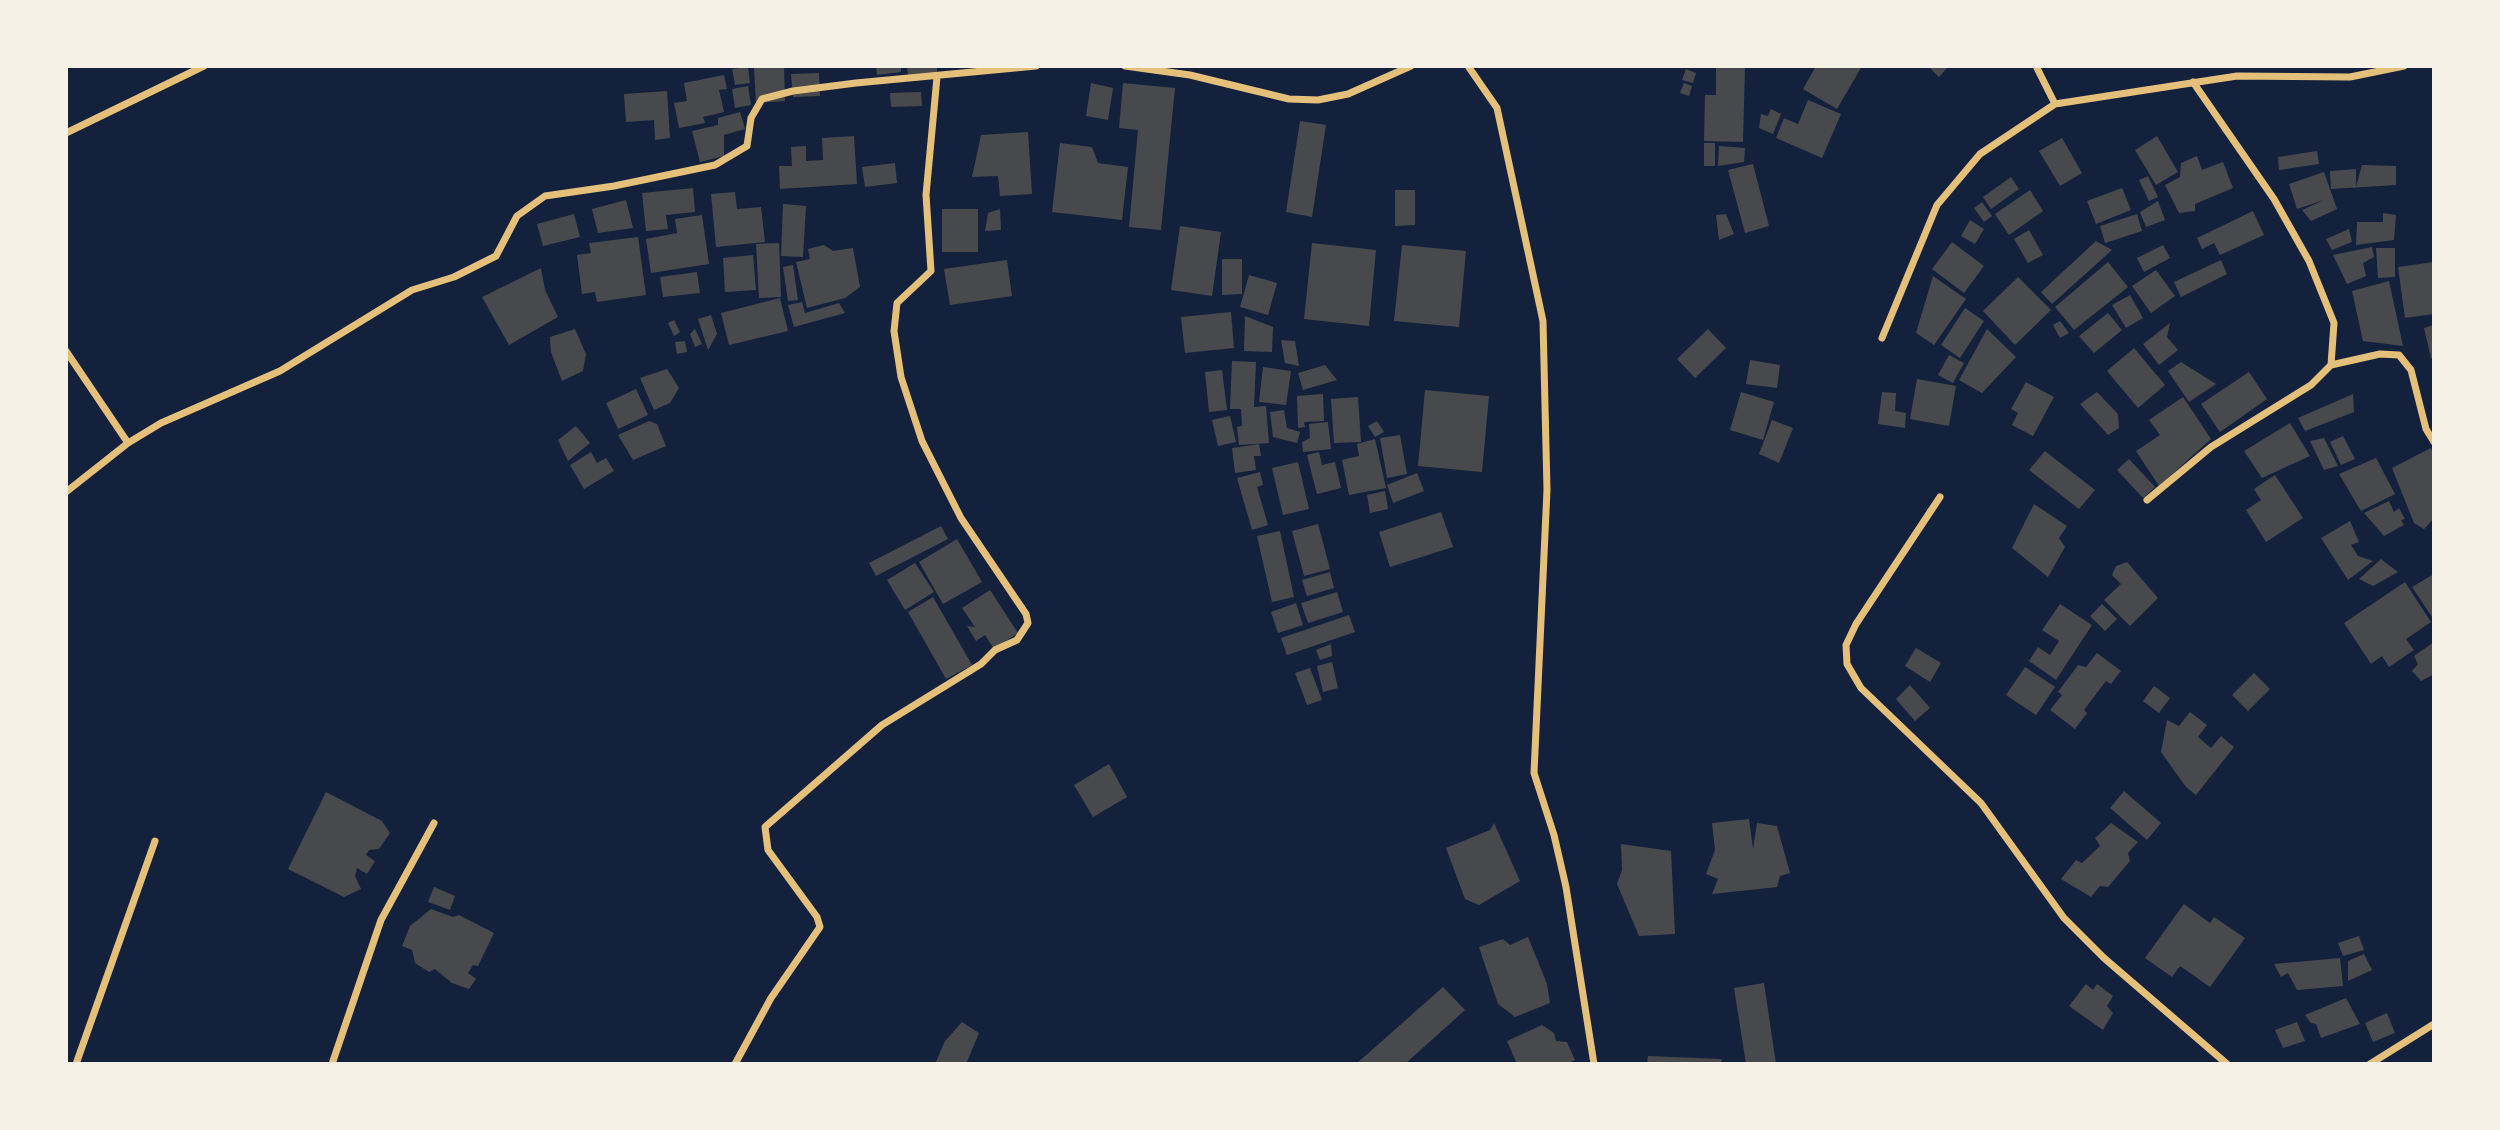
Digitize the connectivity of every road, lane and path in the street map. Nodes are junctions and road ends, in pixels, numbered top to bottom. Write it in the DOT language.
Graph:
graph roads {
  1 [pos="204,66"];
  2 [pos="1036,66"];
  3 [pos="1125,66"];
  4 [pos="1410,66"];
  5 [pos="1468,66"];
  6 [pos="2036,66"];
  7 [pos="2404,66"];
  8 [pos="937,77"];
  9 [pos="2193,82"];
  10 [pos="2055,104"];
  11 [pos="66,133"];
  12 [pos="1882,338"];
  13 [pos="66,351"];
  14 [pos="2331,365"];
  15 [pos="2434,442"];
  16 [pos="128,443"];
  17 [pos="66,492"];
  18 [pos="1940,497"];
  19 [pos="2147,500"];
  20 [pos="434,823"];
  21 [pos="155,841"];
  22 [pos="2434,1024"];
  23 [pos="76,1063"];
  24 [pos="332,1063"];
  25 [pos="735,1063"];
  26 [pos="1594,1063"];
  27 [pos="2227,1063"];
  28 [pos="2370,1063"];
  1 -- 11 [label="street"];
  2 -- 8 [label="street"];
  3 -- 4 [label="street"];
  5 -- 26 [label="street"];
  6 -- 10 [label="street"];
  7 -- 9 [label="street"];
  8 -- 16 [label="street"];
  8 -- 25 [label="street"];
  9 -- 10 [label="street"];
  9 -- 14 [label="street"];
  10 -- 12 [label="street"];
  13 -- 16 [label="street"];
  14 -- 15 [label="street"];
  14 -- 19 [label="street"];
  16 -- 17 [label="street"];
  18 -- 27 [label="street"];
  20 -- 24 [label="street"];
  21 -- 23 [label="street"];
  22 -- 28 [label="street"];
}
